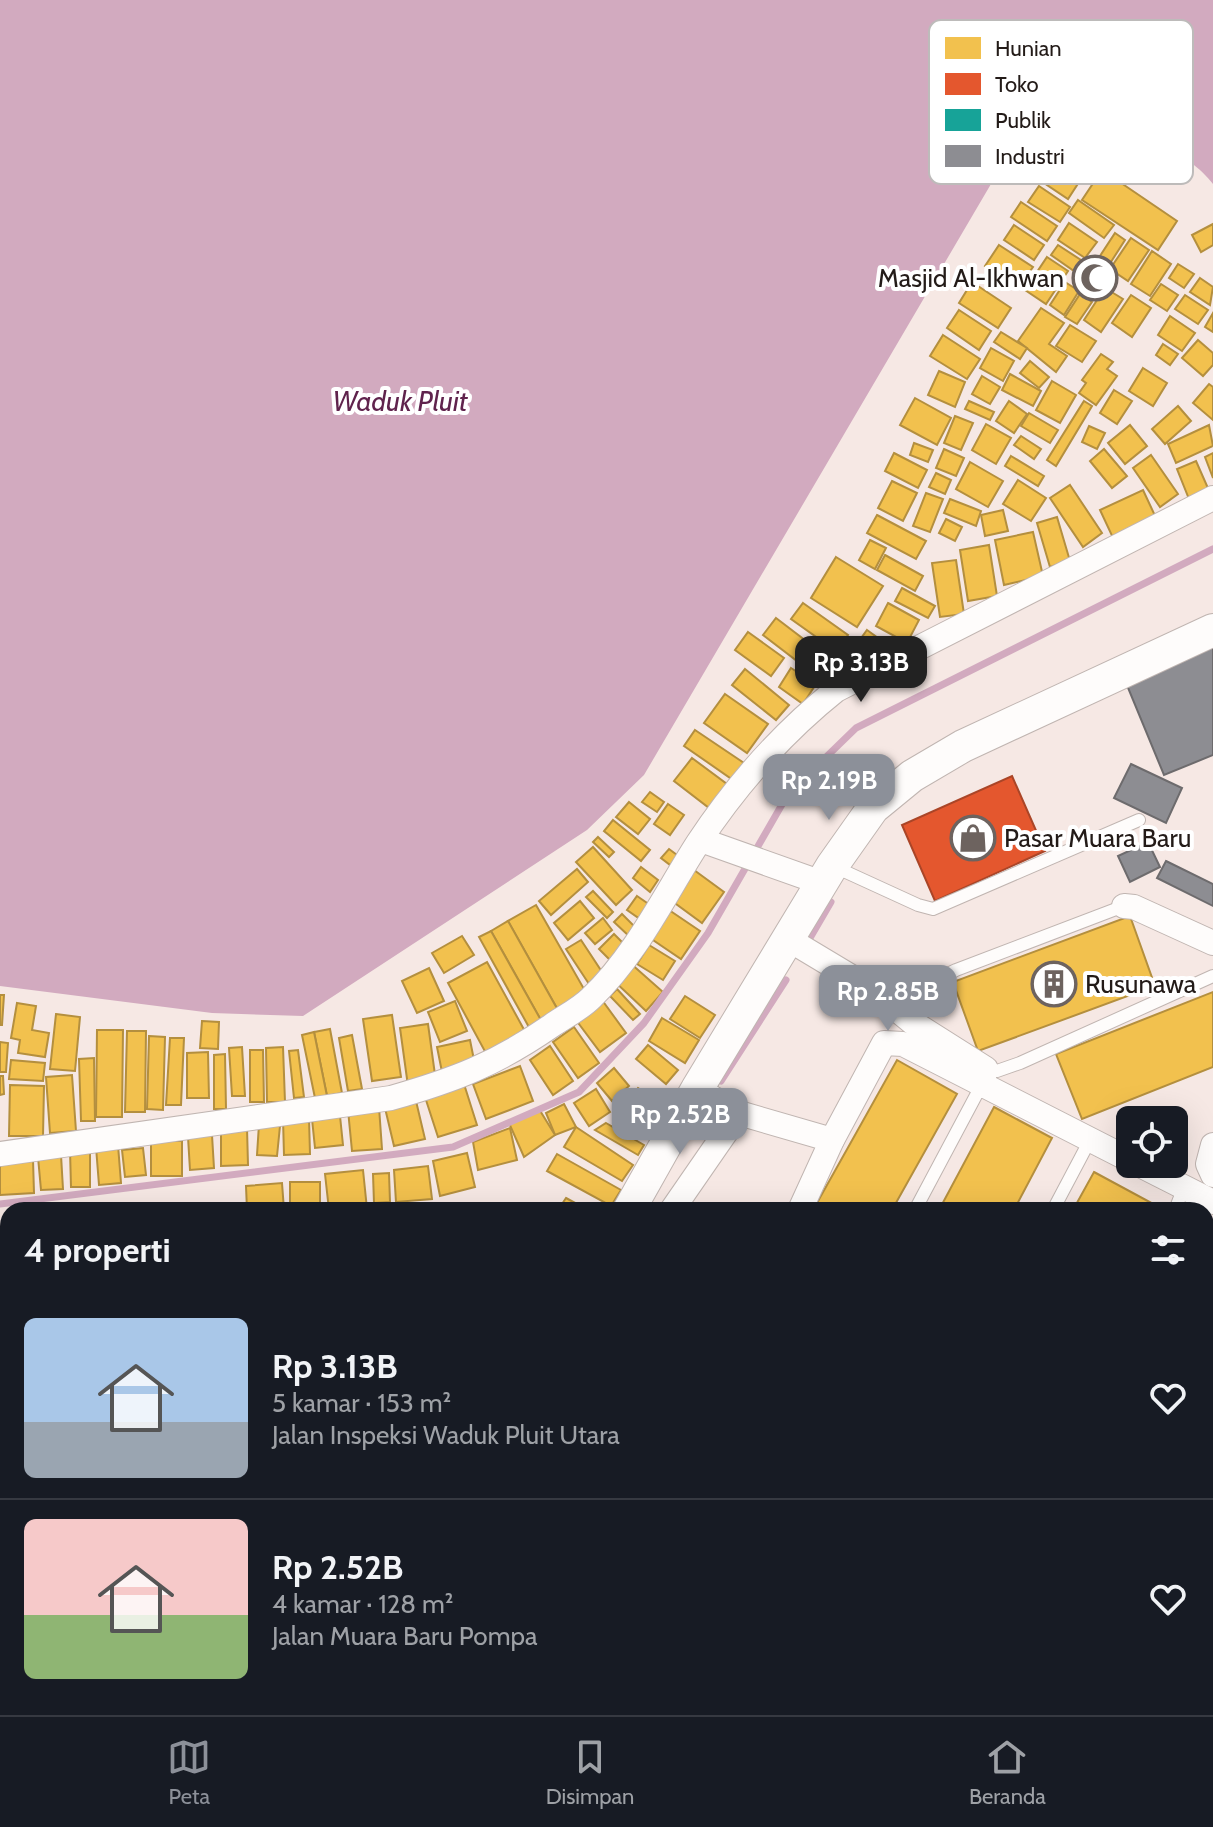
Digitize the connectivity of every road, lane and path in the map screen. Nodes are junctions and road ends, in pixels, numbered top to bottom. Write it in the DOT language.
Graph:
graph roads {
  1 [pos="1213,498"];
  2 [pos="1213,630"];
  3 [pos="1139,820"];
  4 [pos="701,840"];
  5 [pos="827,874"];
  6 [pos="1124,906"];
  7 [pos="788,939"];
  8 [pos="1213,943"];
  9 [pos="1213,976"];
  10 [pos="890,1002"];
  11 [pos="983,1078"];
  12 [pos="703,1093"];
  13 [pos="739,1113"];
  14 [pos="832,1140"];
  15 [pos="1090,1140"];
  16 [pos="1213,1145"];
  17 [pos="1116,1153"];
  18 [pos="0,1154"];
  19 [pos="1213,1175"];
  20 [pos="1166,1178"];
  21 [pos="1184,1187"];
  22 [pos="634,1202"];
  23 [pos="678,1202"];
  24 [pos="804,1202"];
  25 [pos="919,1202"];
  26 [pos="1057,1202"];
  27 [pos="1178,1202"];
  28 [pos="1213,1202"];
  1 -- 4 [label="street"];
  2 -- 5 [label="street"];
  3 -- 5 [label="lane"];
  4 -- 5 [label="street"];
  4 -- 18 [label="street"];
  5 -- 7 [label="street"];
  6 -- 8 [label="street"];
  6 -- 10 [label="lane"];
  7 -- 10 [label="street"];
  7 -- 12 [label="street"];
  9 -- 11 [label="lane"];
  10 -- 11 [label="street"];
  11 -- 14 [label="street"];
  11 -- 15 [label="street"];
  11 -- 25 [label="lane"];
  12 -- 13 [label="street"];
  12 -- 22 [label="street"];
  13 -- 14 [label="street"];
  13 -- 23 [label="street"];
  14 -- 24 [label="street"];
  15 -- 17 [label="street"];
  15 -- 26 [label="lane"];
  16 -- 19 [label="street"];
  20 -- 21 [label="street"];
  21 -- 27 [label="lane"];
  21 -- 28 [label="street"];
}
